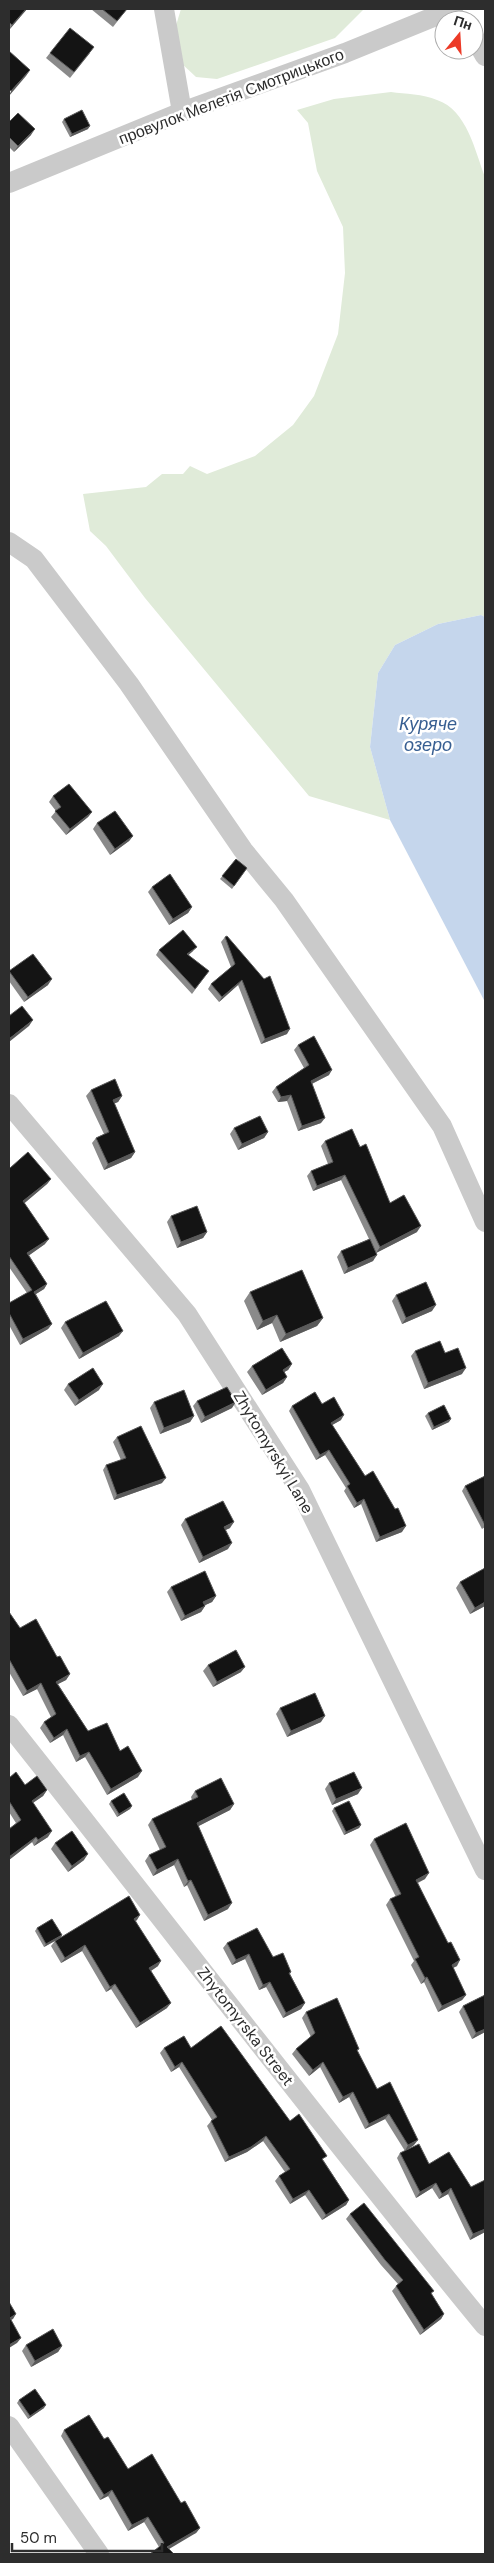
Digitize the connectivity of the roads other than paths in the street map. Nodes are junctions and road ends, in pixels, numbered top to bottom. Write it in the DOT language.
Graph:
graph roads {
  1 [pos="164,9"];
  2 [pos="453,9"];
  3 [pos="182,112"];
  4 [pos="9,183"];
  5 [pos="9,542"];
  6 [pos="9,1104"];
  7 [pos="485,1222"];
  8 [pos="9,1725"];
  9 [pos="485,1870"];
  10 [pos="485,2326"];
  11 [pos="9,2426"];
  12 [pos="99,2554"];
  1 -- 3 [label="street"];
  2 -- 3 [label="street, провулок Мелетія Смотрицького"];
  3 -- 4 [label="street, провулок Мелетія Смотрицького"];
  5 -- 7 [label="street"];
  6 -- 9 [label="street, Zhytomyrskyi Lane"];
  8 -- 10 [label="street, Zhytomyrska Street"];
  11 -- 12 [label="street"];
}
